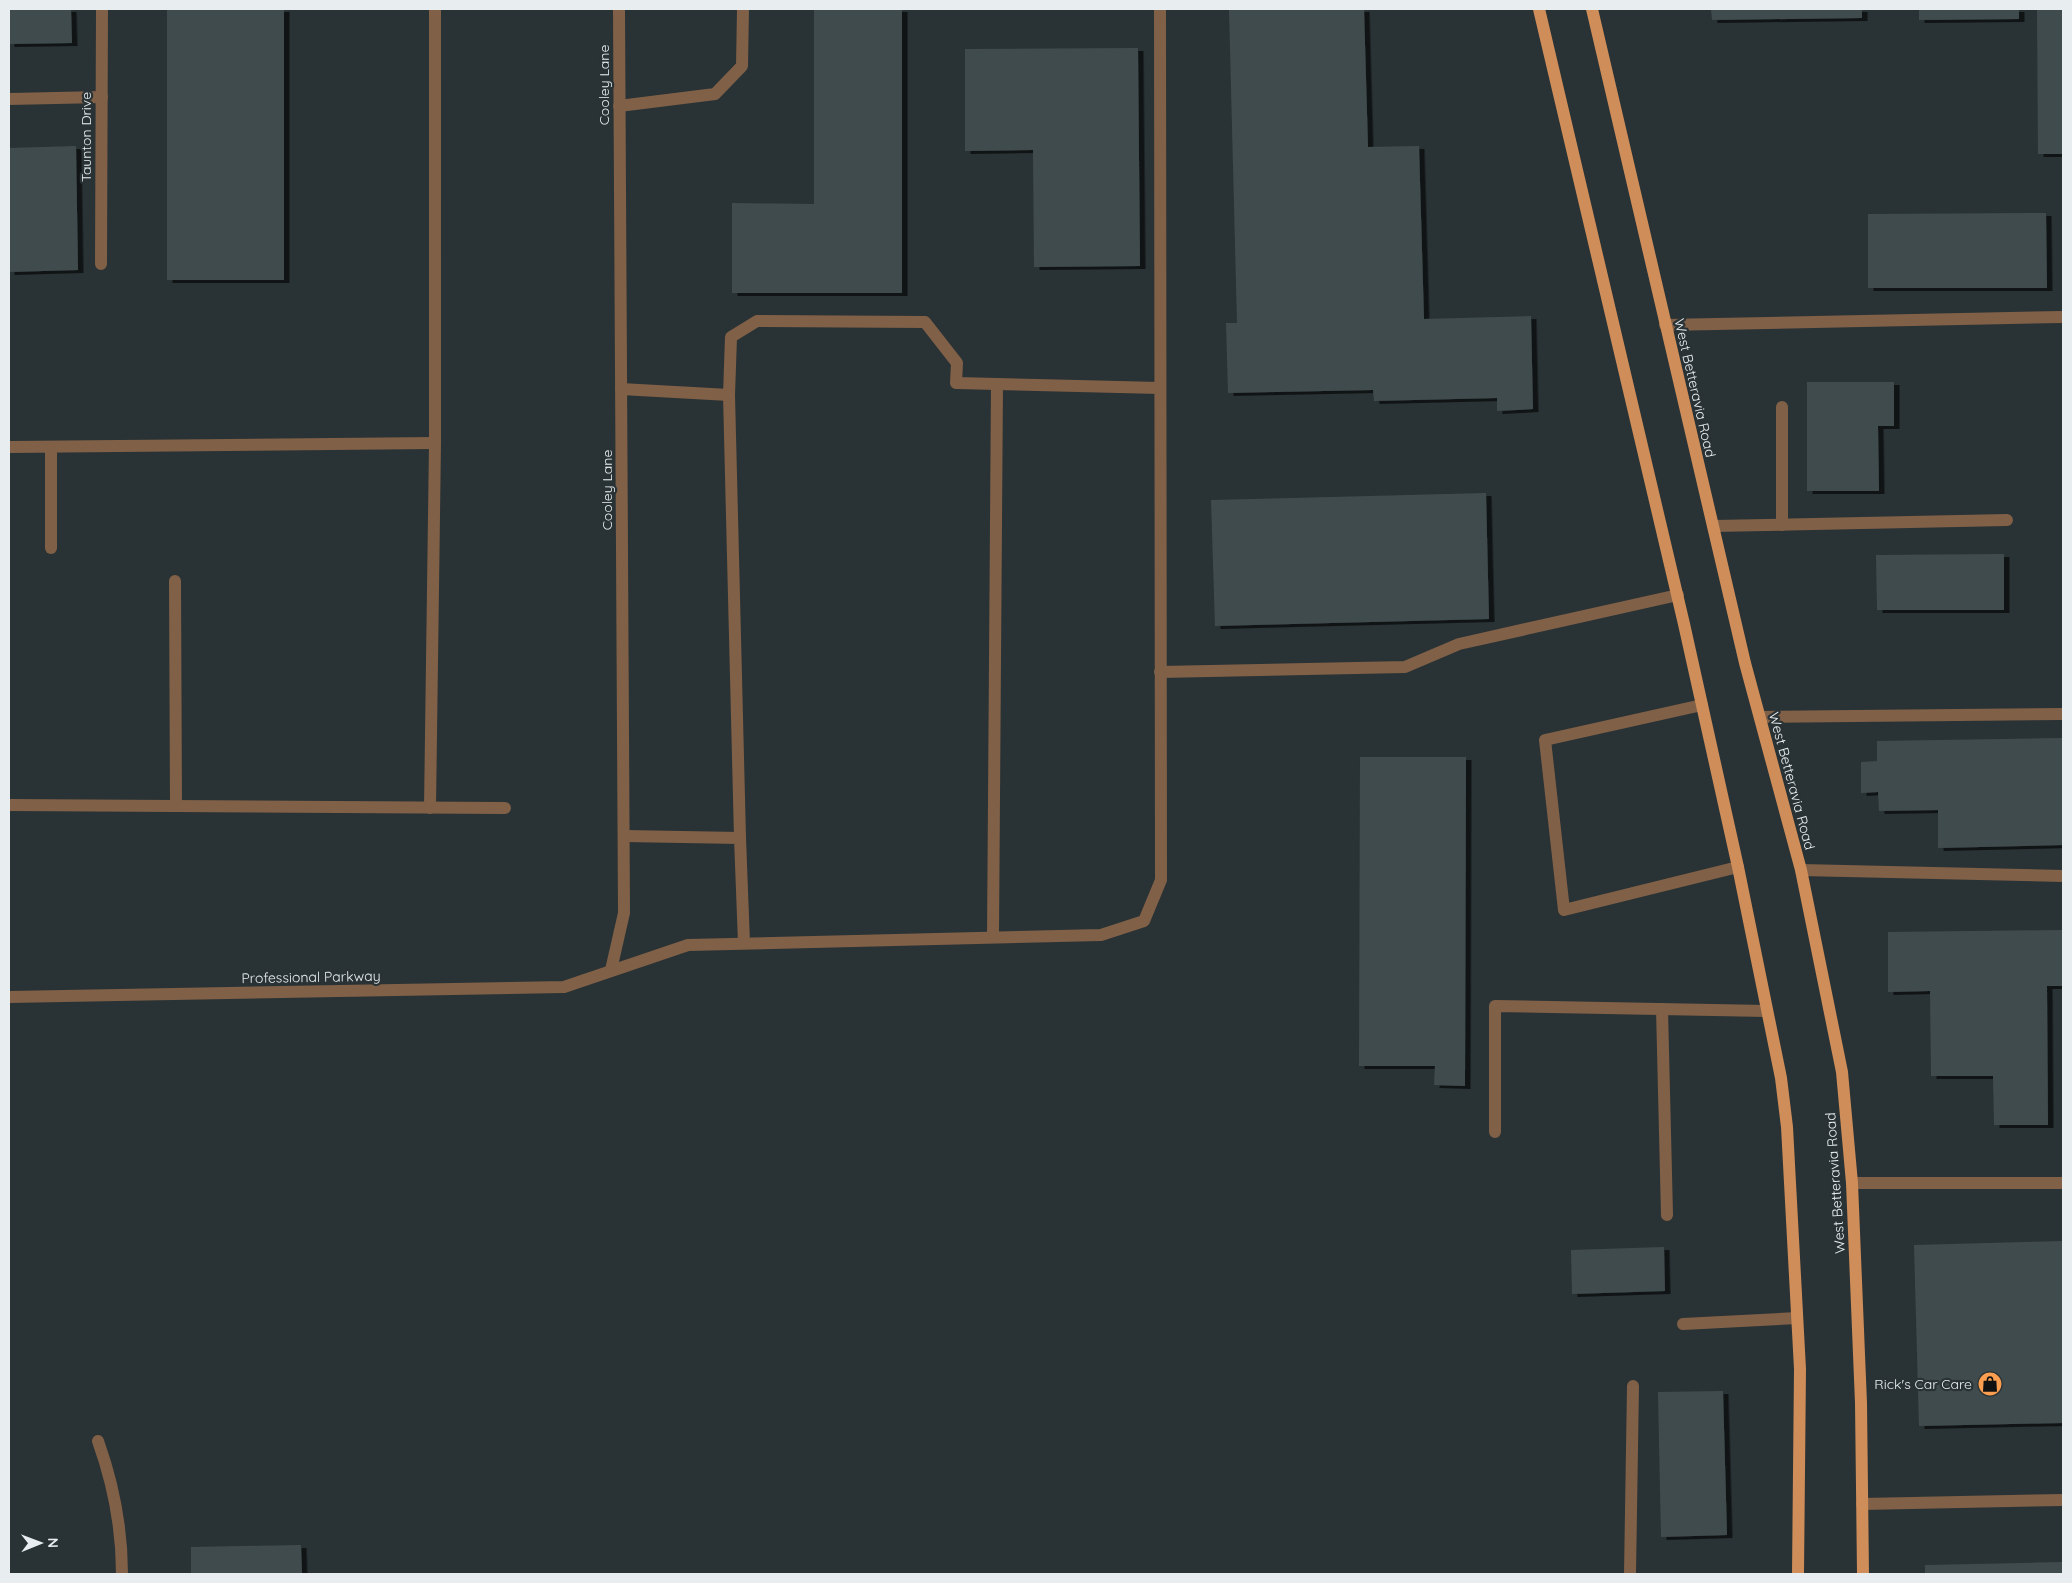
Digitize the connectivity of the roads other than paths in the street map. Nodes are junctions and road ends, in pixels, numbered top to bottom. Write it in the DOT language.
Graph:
graph roads {
  1 [pos="102,9"];
  2 [pos="435,9"];
  3 [pos="619,9"];
  4 [pos="743,9"];
  5 [pos="1160,9"];
  6 [pos="1539,9"];
  7 [pos="1592,9"];
  8 [pos="102,97"];
  9 [pos="9,98"];
  10 [pos="619,106"];
  11 [pos="101,264"];
  12 [pos="2063,317"];
  13 [pos="1664,324"];
  14 [pos="997,384"];
  15 [pos="1160,388"];
  16 [pos="621,389"];
  17 [pos="729,394"];
  18 [pos="1782,407"];
  19 [pos="435,443"];
  20 [pos="9,447"];
  21 [pos="51,447"];
  22 [pos="2007,520"];
  23 [pos="1782,525"];
  24 [pos="1713,526"];
  25 [pos="51,548"];
  26 [pos="174,580"];
  27 [pos="1678,595"];
  28 [pos="1160,672"];
  29 [pos="1702,705"];
  30 [pos="2063,714"];
  31 [pos="1760,716"];
  32 [pos="9,805"];
  33 [pos="176,806"];
  34 [pos="430,808"];
  35 [pos="505,808"];
  36 [pos="624,836"];
  37 [pos="740,838"];
  38 [pos="1738,867"];
  39 [pos="1800,870"];
  40 [pos="2063,876"];
  41 [pos="993,937"];
  42 [pos="744,943"];
  43 [pos="611,970"];
  44 [pos="9,997"];
  45 [pos="1662,1009"];
  46 [pos="1767,1011"];
  47 [pos="1495,1132"];
  48 [pos="1852,1183"];
  49 [pos="2063,1183"];
  50 [pos="1667,1215"];
  51 [pos="1797,1318"];
  52 [pos="1683,1324"];
  53 [pos="1633,1386"];
  54 [pos="98,1441"];
  55 [pos="2063,1500"];
  56 [pos="1862,1504"];
  57 [pos="122,1574"];
  58 [pos="1630,1574"];
  59 [pos="1798,1574"];
  60 [pos="1862,1574"];
  1 -- 8 [label="street, Taunton Drive"];
  2 -- 19 [label="street"];
  3 -- 10 [label="street, Cooley Lane"];
  4 -- 10 [label="street"];
  5 -- 15 [label="street"];
  6 -- 27 [label="main road"];
  7 -- 13 [label="main road, West Betteravia Road"];
  8 -- 9 [label="street"];
  8 -- 11 [label="street, Taunton Drive"];
  10 -- 16 [label="street, Cooley Lane"];
  12 -- 13 [label="street"];
  13 -- 24 [label="main road, West Betteravia Road"];
  14 -- 15 [label="street"];
  14 -- 17 [label="street"];
  14 -- 41 [label="street"];
  15 -- 28 [label="street"];
  16 -- 17 [label="street"];
  16 -- 36 [label="street, Cooley Lane"];
  17 -- 37 [label="street"];
  18 -- 23 [label="street"];
  19 -- 21 [label="street"];
  19 -- 34 [label="street"];
  20 -- 21 [label="street"];
  21 -- 25 [label="street"];
  22 -- 23 [label="street"];
  23 -- 24 [label="street"];
  24 -- 31 [label="main road, West Betteravia Road"];
  26 -- 33 [label="street"];
  27 -- 28 [label="street"];
  27 -- 29 [label="main road"];
  28 -- 41 [label="street, Professional Parkway"];
  29 -- 38 [label="main road"];
  29 -- 38 [label="street"];
  30 -- 31 [label="street"];
  31 -- 39 [label="main road, West Betteravia Road"];
  32 -- 33 [label="street"];
  33 -- 34 [label="street"];
  34 -- 35 [label="street"];
  36 -- 37 [label="street"];
  36 -- 43 [label="street, Cooley Lane"];
  37 -- 42 [label="street"];
  38 -- 46 [label="main road"];
  39 -- 40 [label="street"];
  39 -- 48 [label="main road, West Betteravia Road"];
  41 -- 42 [label="street, Professional Parkway"];
  42 -- 43 [label="street, Professional Parkway"];
  43 -- 44 [label="street, Professional Parkway"];
  45 -- 46 [label="street"];
  45 -- 47 [label="street"];
  45 -- 50 [label="street"];
  46 -- 51 [label="main road"];
  48 -- 49 [label="street"];
  48 -- 56 [label="main road, West Betteravia Road"];
  51 -- 52 [label="street"];
  51 -- 59 [label="main road"];
  53 -- 58 [label="street"];
  54 -- 57 [label="street"];
  55 -- 56 [label="street"];
  56 -- 60 [label="main road, West Betteravia Road"];
}
